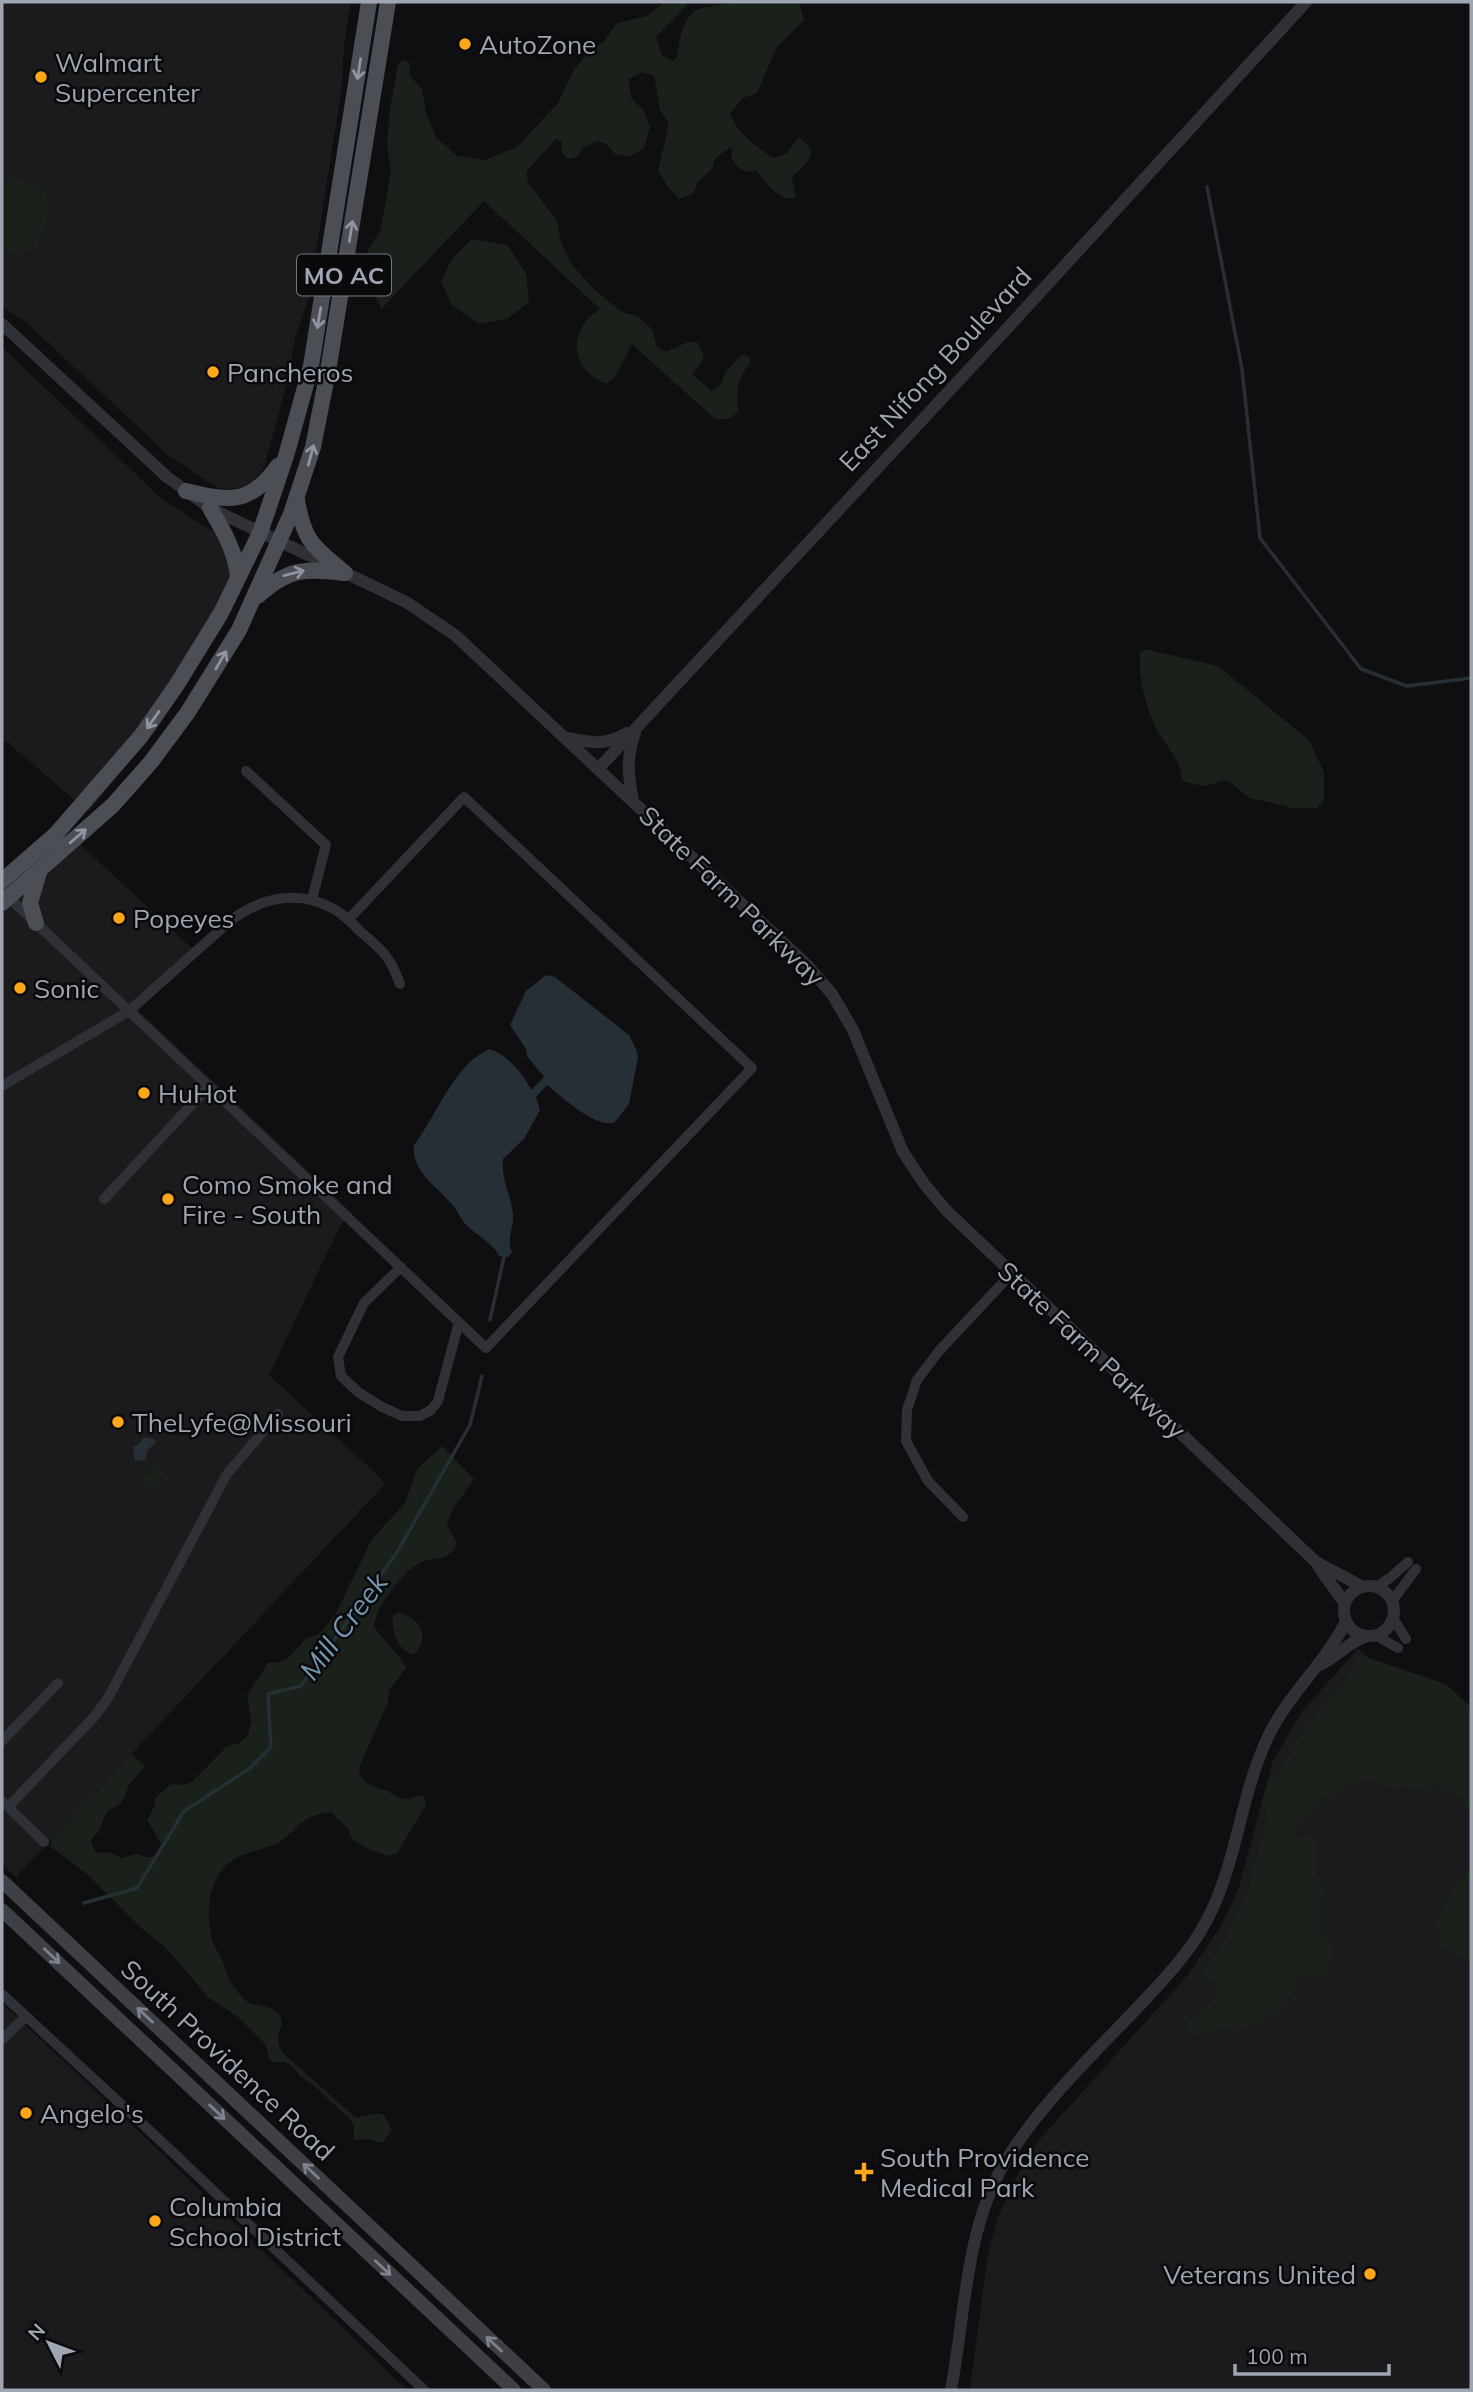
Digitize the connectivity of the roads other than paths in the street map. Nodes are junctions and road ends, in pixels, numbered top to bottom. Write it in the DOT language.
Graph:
graph roads {
  1 [pos="369,2"];
  2 [pos="388,2"];
  3 [pos="1306,2"];
  4 [pos="2,324"];
  5 [pos="286,456"];
  6 [pos="186,491"];
  7 [pos="297,498"];
  8 [pos="210,508"];
  9 [pos="260,533"];
  10 [pos="278,542"];
  11 [pos="345,573"];
  12 [pos="238,577"];
  13 [pos="252,602"];
  14 [pos="637,728"];
  15 [pos="565,737"];
  16 [pos="599,768"];
  17 [pos="246,771"];
  18 [pos="633,801"];
  19 [pos="41,869"];
  20 [pos="2,881"];
  21 [pos="4,897"];
  22 [pos="312,899"];
  23 [pos="348,920"];
  24 [pos="36,923"];
  25 [pos="400,984"];
  26 [pos="129,1011"];
  27 [pos="209,1086"];
  28 [pos="2,1087"];
  29 [pos="104,1199"];
  30 [pos="401,1267"];
  31 [pos="1011,1274"];
  32 [pos="459,1322"];
  33 [pos="278,1414"];
  34 [pos="962,1517"];
  35 [pos="1316,1562"];
  36 [pos="1370,1587"];
  37 [pos="1392,1601"];
  38 [pos="1345,1604"];
  39 [pos="1393,1618"];
  40 [pos="1346,1621"];
  41 [pos="1371,1636"];
  42 [pos="1406,1639"];
  43 [pos="1398,1648"];
  44 [pos="1320,1665"];
  45 [pos="58,1683"];
  46 [pos="2,1741"];
  47 [pos="5,1804"];
  48 [pos="44,1842"];
  49 [pos="2,1881"];
  50 [pos="2,1910"];
  51 [pos="2,1994"];
  52 [pos="25,2017"];
  53 [pos="2,2040"];
  54 [pos="424,2390"];
  55 [pos="514,2390"];
  56 [pos="544,2390"];
  57 [pos="951,2390"];
  1 -- 5 [label="main road, MO AC, one-way"];
  7 -- 2 [label="main road, MO AC, one-way"];
  3 -- 14 [label="street, East Nifong Boulevard"];
  4 -- 6 [label="street, State Farm Parkway"];
  5 -- 6 [label="main road"];
  5 -- 9 [label="main road, MO AC"];
  6 -- 8 [label="street, State Farm Parkway"];
  7 -- 10 [label="main road, MO AC"];
  7 -- 11 [label="main road"];
  8 -- 9 [label="street, State Farm Parkway"];
  8 -- 12 [label="main road"];
  9 -- 10 [label="street, State Farm Parkway"];
  9 -- 12 [label="main road, MO AC"];
  10 -- 11 [label="street, State Farm Parkway"];
  10 -- 13 [label="main road, MO AC"];
  13 -- 11 [label="main road, one-way"];
  11 -- 15 [label="street, State Farm Parkway"];
  12 -- 20 [label="main road, MO AC, one-way"];
  19 -- 13 [label="main road, MO AC, one-way"];
  14 -- 15 [label="street"];
  14 -- 16 [label="street, East Nifong Boulevard"];
  14 -- 18 [label="street"];
  15 -- 16 [label="street, State Farm Parkway"];
  16 -- 18 [label="street, State Farm Parkway"];
  17 -- 22 [label="street"];
  18 -- 31 [label="street, State Farm Parkway"];
  19 -- 21 [label="main road, MO AC"];
  19 -- 24 [label="main road"];
  21 -- 24 [label="street"];
  22 -- 23 [label="street"];
  22 -- 26 [label="street"];
  23 -- 25 [label="street"];
  23 -- 32 [label="street"];
  24 -- 26 [label="street"];
  26 -- 27 [label="street"];
  26 -- 28 [label="street"];
  27 -- 29 [label="street"];
  27 -- 30 [label="street"];
  30 -- 32 [label="street"];
  30 -- 32 [label="street"];
  31 -- 34 [label="street"];
  31 -- 35 [label="street, State Farm Parkway"];
  33 -- 47 [label="street"];
  35 -- 36 [label="street, State Farm Parkway"];
  35 -- 38 [label="street, State Farm Parkway"];
  36 -- 37 [label="street"];
  36 -- 37 [label="street"];
  36 -- 38 [label="street"];
  37 -- 39 [label="street"];
  38 -- 40 [label="street"];
  39 -- 41 [label="street"];
  39 -- 42 [label="street"];
  40 -- 41 [label="street"];
  40 -- 44 [label="street"];
  41 -- 43 [label="street"];
  41 -- 44 [label="street"];
  44 -- 57 [label="street"];
  45 -- 46 [label="street"];
  47 -- 48 [label="street"];
  56 -- 49 [label="main road, South Providence Road, one-way"];
  50 -- 55 [label="main road, South Providence Road, one-way"];
  51 -- 52 [label="street"];
  52 -- 53 [label="street"];
  52 -- 54 [label="street"];
}
